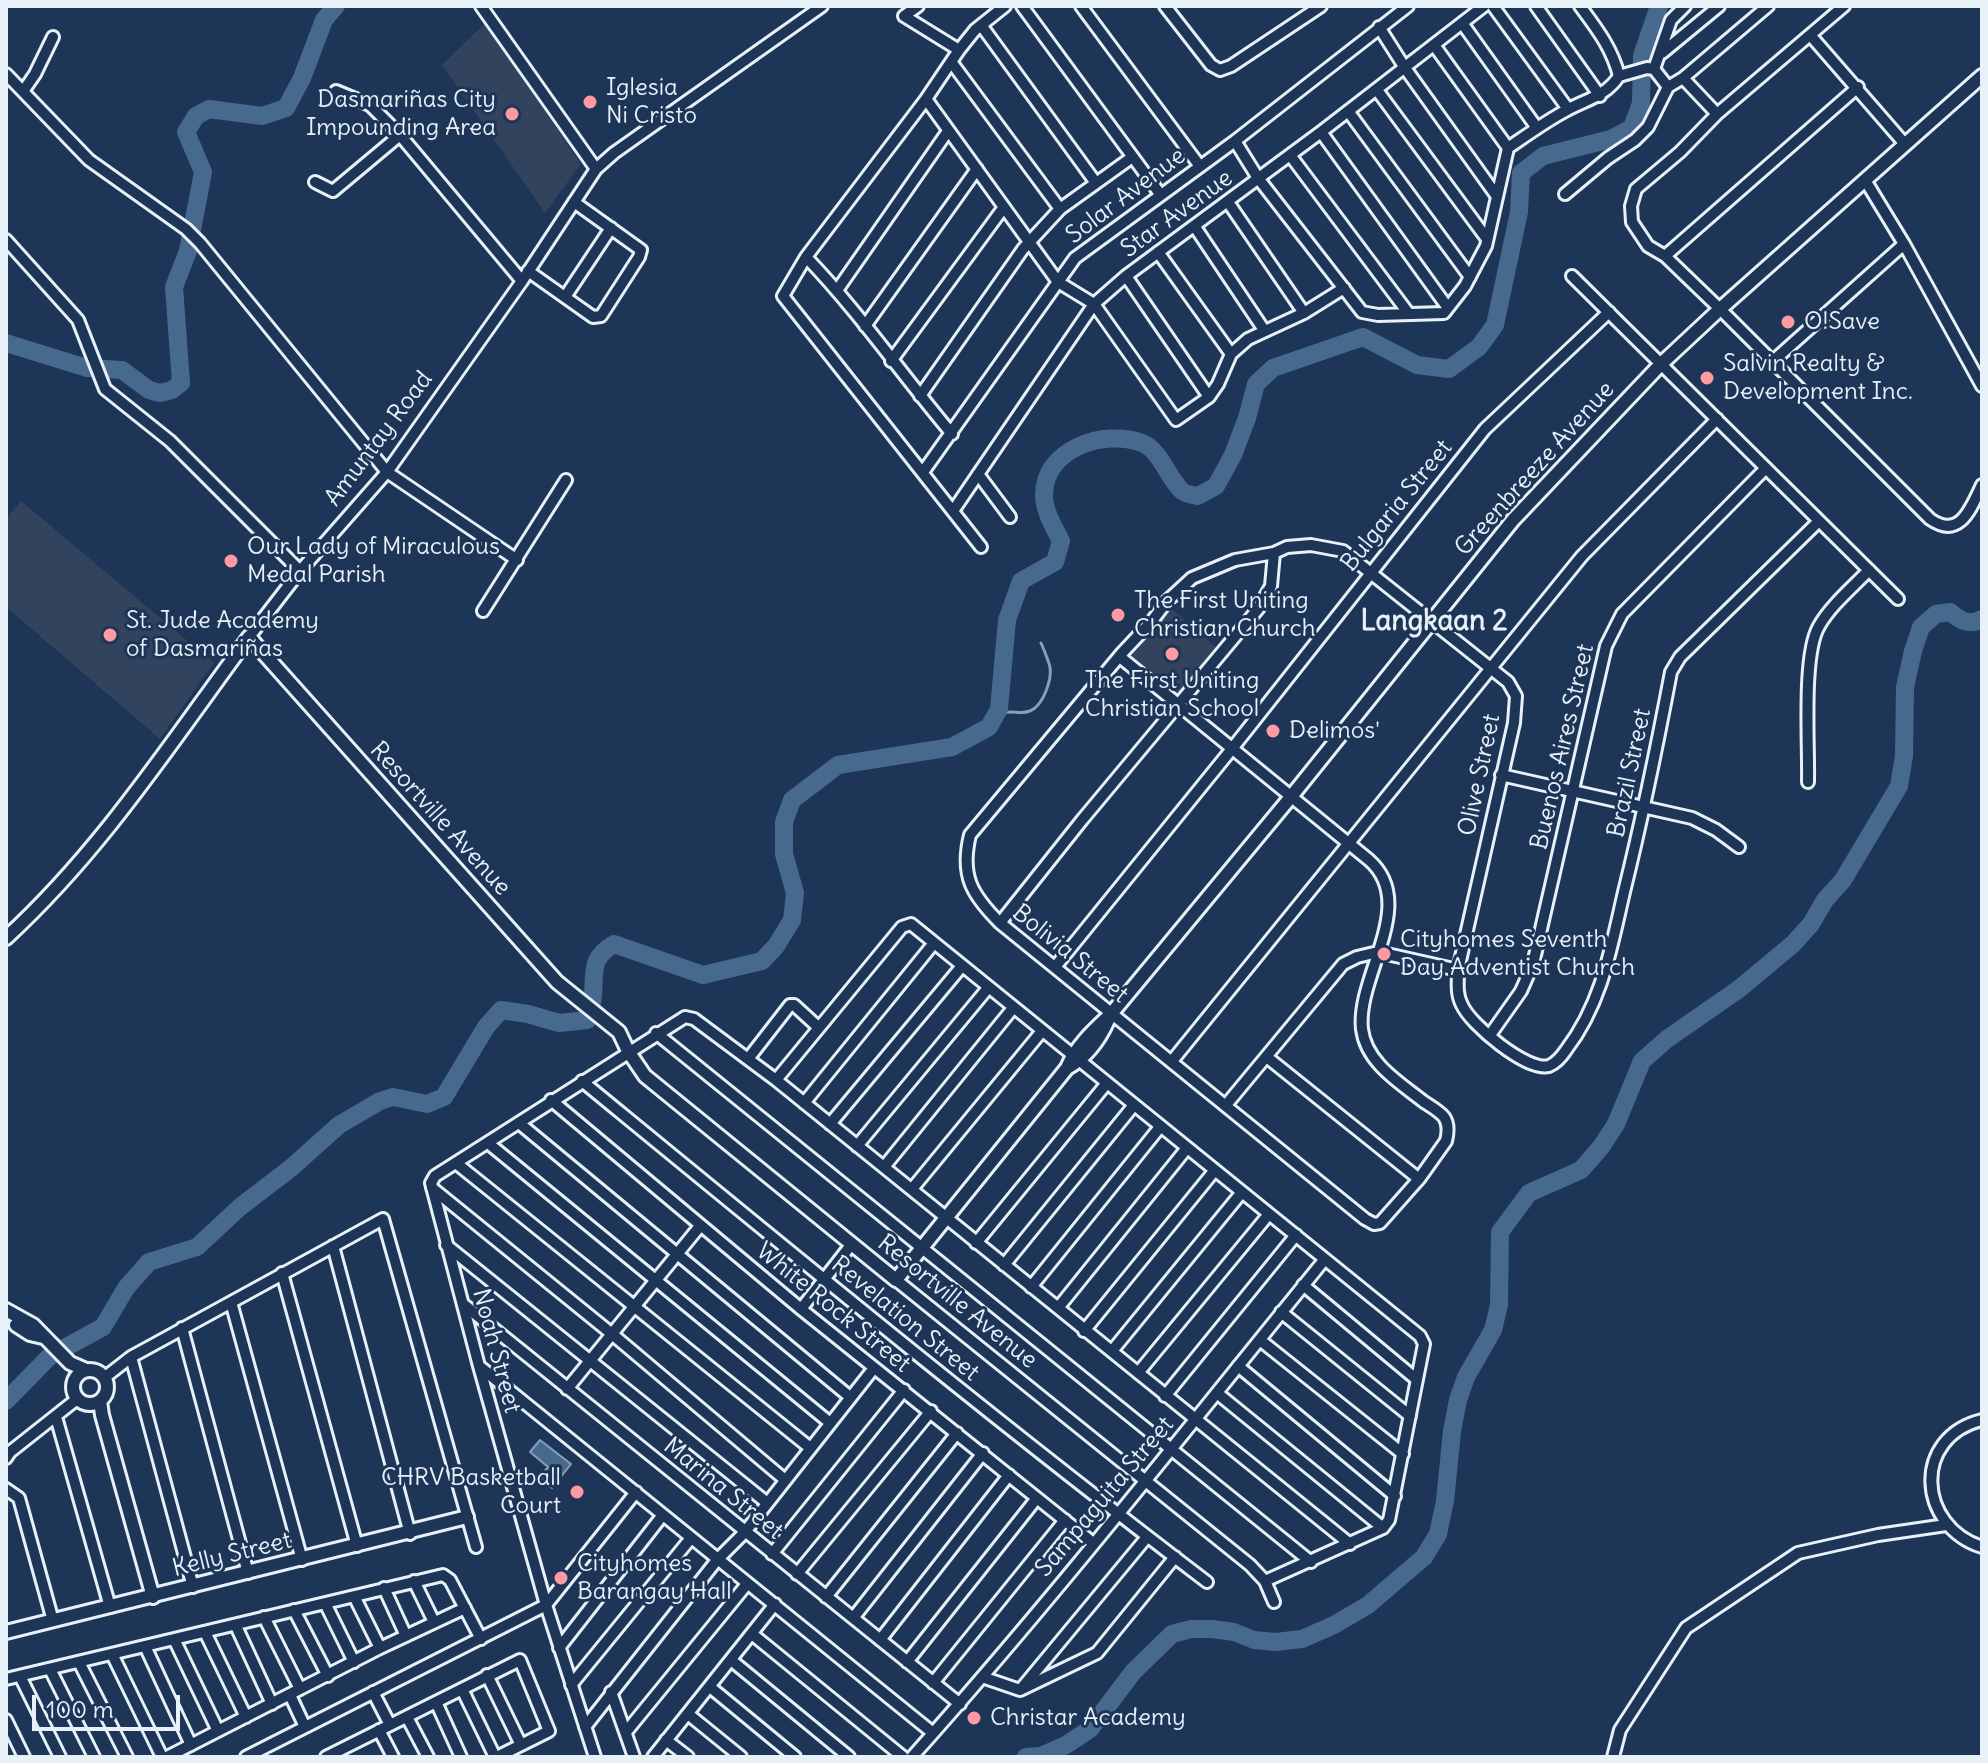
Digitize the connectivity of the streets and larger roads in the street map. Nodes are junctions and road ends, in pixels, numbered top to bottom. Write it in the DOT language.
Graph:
graph roads {
  1 [pos="481,6"];
  2 [pos="822,6"];
  3 [pos="918,6"];
  4 [pos="1005,6"];
  5 [pos="1022,6"];
  6 [pos="1081,6"];
  7 [pos="1165,6"];
  8 [pos="1321,6"];
  9 [pos="1408,6"];
  10 [pos="1484,6"];
  11 [pos="1493,6"];
  12 [pos="1536,6"];
  13 [pos="1580,6"];
  14 [pos="1685,6"];
  15 [pos="1719,6"];
  16 [pos="1768,6"];
  17 [pos="1844,6"];
  18 [pos="1462,23"];
  19 [pos="981,25"];
  20 [pos="1379,27"];
  21 [pos="1811,36"];
  22 [pos="53,37"];
  23 [pos="1434,45"];
  24 [pos="959,50"];
  25 [pos="1662,53"];
  26 [pos="952,63"];
  27 [pos="1405,68"];
  28 [pos="1650,69"];
  29 [pos="6,74"];
  30 [pos="1621,75"];
  31 [pos="1982,76"];
  32 [pos="1683,78"];
  33 [pos="1668,87"];
  34 [pos="1858,87"];
  35 [pos="24,90"];
  36 [pos="1377,90"];
  37 [pos="336,91"];
  38 [pos="1600,96"];
  39 [pos="926,99"];
  40 [pos="1568,109"];
  41 [pos="1348,111"];
  42 [pos="1717,114"];
  43 [pos="1537,128"];
  44 [pos="948,131"];
  45 [pos="1321,132"];
  46 [pos="400,135"];
  47 [pos="1235,141"];
  48 [pos="1904,143"];
  49 [pos="1508,148"];
  50 [pos="1290,155"];
  51 [pos="1131,158"];
  52 [pos="1199,165"];
  53 [pos="596,169"];
  54 [pos="977,169"];
  55 [pos="1258,178"];
  56 [pos="1865,180"];
  57 [pos="315,182"];
  58 [pos="1096,183"];
  59 [pos="1160,194"];
  60 [pos="1565,194"];
  61 [pos="1496,195"];
  62 [pos="574,202"];
  63 [pos="1228,202"];
  64 [pos="1004,207"];
  65 [pos="1060,209"];
  66 [pos="1195,227"];
  67 [pos="611,228"];
  68 [pos="1487,239"];
  69 [pos="6,240"];
  70 [pos="1029,242"];
  71 [pos="1904,244"];
  72 [pos="1158,252"];
  73 [pos="1665,256"];
  74 [pos="806,257"];
  75 [pos="525,276"];
  76 [pos="1126,276"];
  77 [pos="1572,276"];
  78 [pos="1470,277"];
  79 [pos="1058,282"];
  80 [pos="1344,288"];
  81 [pos="838,289"];
  82 [pos="565,297"];
  83 [pos="1094,304"];
  84 [pos="1448,308"];
  85 [pos="1720,309"];
  86 [pos="1609,312"];
  87 [pos="1304,313"];
  88 [pos="1409,314"];
  89 [pos="865,326"];
  90 [pos="1264,330"];
  91 [pos="1231,354"];
  92 [pos="891,361"];
  93 [pos="1772,362"];
  94 [pos="1661,364"];
  95 [pos="1982,386"];
  96 [pos="920,396"];
  97 [pos="1209,397"];
  98 [pos="1717,419"];
  99 [pos="952,434"];
  100 [pos="1766,468"];
  101 [pos="387,472"];
  102 [pos="923,472"];
  103 [pos="978,474"];
  104 [pos="566,480"];
  105 [pos="1982,485"];
  106 [pos="953,511"];
  107 [pos="1010,517"];
  108 [pos="1819,521"];
  109 [pos="981,547"];
  110 [pos="1274,553"];
  111 [pos="517,560"];
  112 [pos="1869,570"];
  113 [pos="300,571"];
  114 [pos="1370,571"];
  115 [pos="1898,599"];
  116 [pos="483,611"];
  117 [pos="1432,622"];
  118 [pos="249,637"];
  119 [pos="1120,657"];
  120 [pos="1491,667"];
  121 [pos="1176,705"];
  122 [pos="1231,750"];
  123 [pos="1501,775"];
  124 [pos="1808,782"];
  125 [pos="1573,790"];
  126 [pos="1290,798"];
  127 [pos="1644,809"];
  128 [pos="1348,845"];
  129 [pos="1739,847"];
  130 [pos="1000,923"];
  131 [pos="6,938"];
  132 [pos="934,943"];
  133 [pos="1378,952"];
  134 [pos="962,966"];
  135 [pos="1055,967"];
  136 [pos="1458,970"];
  137 [pos="988,988"];
  138 [pos="1013,1008"];
  139 [pos="1111,1014"];
  140 [pos="818,1027"];
  141 [pos="1042,1031"];
  142 [pos="656,1033"];
  143 [pos="1490,1035"];
  144 [pos="628,1051"];
  145 [pos="1268,1058"];
  146 [pos="748,1059"];
  147 [pos="1074,1061"];
  148 [pos="1172,1061"];
  149 [pos="1542,1066"];
  150 [pos="776,1080"];
  151 [pos="582,1081"];
  152 [pos="1107,1083"];
  153 [pos="551,1100"];
  154 [pos="804,1103"];
  155 [pos="1134,1105"];
  156 [pos="1226,1105"];
  157 [pos="519,1123"];
  158 [pos="830,1124"];
  159 [pos="1160,1127"];
  160 [pos="488,1143"];
  161 [pos="857,1146"];
  162 [pos="1187,1148"];
  163 [pos="456,1163"];
  164 [pos="884,1167"];
  165 [pos="1215,1170"];
  166 [pos="1419,1179"];
  167 [pos="432,1188"];
  168 [pos="912,1189"];
  169 [pos="1242,1192"];
  170 [pos="1269,1214"];
  171 [pos="945,1217"];
  172 [pos="700,1226"];
  173 [pos="1296,1235"];
  174 [pos="976,1243"];
  175 [pos="446,1244"];
  176 [pos="851,1245"];
  177 [pos="333,1246"];
  178 [pos="922,1248"];
  179 [pos="678,1253"];
  180 [pos="1325,1259"];
  181 [pos="1004,1265"];
  182 [pos="282,1273"];
  183 [pos="656,1279"];
  184 [pos="824,1280"];
  185 [pos="896,1280"];
  186 [pos="1303,1285"];
  187 [pos="1031,1287"];
  188 [pos="231,1302"];
  189 [pos="463,1304"];
  190 [pos="634,1306"];
  191 [pos="1058,1308"];
  192 [pos="801,1309"];
  193 [pos="1281,1312"];
  194 [pos="12,1318"];
  195 [pos="182,1328"];
  196 [pos="1084,1331"];
  197 [pos="612,1334"];
  198 [pos="1260,1340"];
  199 [pos="1112,1351"];
  200 [pos="131,1357"];
  201 [pos="68,1361"];
  202 [pos="590,1361"];
  203 [pos="479,1366"];
  204 [pos="1238,1366"];
  205 [pos="874,1368"];
  206 [pos="86,1370"];
  207 [pos="1138,1373"];
  208 [pos="104,1378"];
  209 [pos="75,1379"];
  210 [pos="1416,1379"];
  211 [pos="567,1389"];
  212 [pos="904,1390"];
  213 [pos="1217,1393"];
  214 [pos="1165,1396"];
  215 [pos="850,1397"];
  216 [pos="77,1399"];
  217 [pos="100,1401"];
  218 [pos="931,1411"];
  219 [pos="1410,1416"];
  220 [pos="56,1417"];
  221 [pos="1196,1420"];
  222 [pos="1982,1420"];
  223 [pos="829,1422"];
  224 [pos="957,1433"];
  225 [pos="809,1447"];
  226 [pos="1172,1449"];
  227 [pos="983,1453"];
  228 [pos="1403,1454"];
  229 [pos="6,1458"];
  230 [pos="1009,1475"];
  231 [pos="784,1479"];
  232 [pos="1146,1482"];
  233 [pos="6,1489"];
  234 [pos="636,1492"];
  235 [pos="1395,1496"];
  236 [pos="1037,1498"];
  237 [pos="766,1502"];
  238 [pos="1117,1514"];
  239 [pos="662,1516"];
  240 [pos="467,1517"];
  241 [pos="1065,1520"];
  242 [pos="1946,1525"];
  243 [pos="1383,1528"];
  244 [pos="744,1533"];
  245 [pos="410,1534"];
  246 [pos="1147,1537"];
  247 [pos="691,1538"];
  248 [pos="1093,1543"];
  249 [pos="1350,1544"];
  250 [pos="357,1546"];
  251 [pos="476,1547"];
  252 [pos="1982,1547"];
  253 [pos="772,1554"];
  254 [pos="1175,1557"];
  255 [pos="302,1560"];
  256 [pos="717,1560"];
  257 [pos="1311,1562"];
  258 [pos="248,1573"];
  259 [pos="797,1574"];
  260 [pos="414,1581"];
  261 [pos="1265,1581"];
  262 [pos="1207,1582"];
  263 [pos="747,1584"];
  264 [pos="193,1587"];
  265 [pos="384,1588"];
  266 [pos="153,1597"];
  267 [pos="826,1597"];
  268 [pos="355,1598"];
  269 [pos="1274,1602"];
  270 [pos="775,1604"];
  271 [pos="326,1605"];
  272 [pos="546,1605"];
  273 [pos="110,1607"];
  274 [pos="465,1608"];
  275 [pos="294,1610"];
  276 [pos="264,1617"];
  277 [pos="854,1617"];
  278 [pos="53,1621"];
  279 [pos="434,1622"];
  280 [pos="236,1626"];
  281 [pos="6,1632"];
  282 [pos="205,1632"];
  283 [pos="752,1634"];
  284 [pos="406,1636"];
  285 [pos="174,1639"];
  286 [pos="481,1639"];
  287 [pos="880,1640"];
  288 [pos="145,1646"];
  289 [pos="380,1648"];
  290 [pos="559,1648"];
  291 [pos="112,1654"];
  292 [pos="731,1660"];
  293 [pos="79,1662"];
  294 [pos="354,1662"];
  295 [pos="907,1662"];
  296 [pos="50,1669"];
  297 [pos="487,1675"];
  298 [pos="20,1676"];
  299 [pos="328,1676"];
  300 [pos="982,1677"];
  301 [pos="6,1679"];
  302 [pos="933,1683"];
  303 [pos="571,1685"];
  304 [pos="710,1687"];
  305 [pos="462,1689"];
  306 [pos="1020,1690"];
  307 [pos="295,1692"];
  308 [pos="373,1692"];
  309 [pos="611,1692"];
  310 [pos="436,1702"];
  311 [pos="272,1704"];
  312 [pos="960,1704"];
  313 [pos="688,1714"];
  314 [pos="246,1717"];
  315 [pos="407,1717"];
  316 [pos="6,1720"];
  317 [pos="390,1725"];
  318 [pos="305,1727"];
  319 [pos="585,1727"];
  320 [pos="379,1730"];
  321 [pos="218,1731"];
  322 [pos="626,1732"];
  323 [pos="933,1733"];
  324 [pos="666,1740"];
  325 [pos="191,1745"];
  326 [pos="521,1745"];
  327 [pos="594,1755"];
  328 [pos="24,1757"];
  329 [pos="60,1757"];
  330 [pos="94,1757"];
  331 [pos="127,1757"];
  332 [pos="165,1757"];
  333 [pos="246,1757"];
  334 [pos="326,1757"];
  335 [pos="393,1757"];
  336 [pos="428,1757"];
  337 [pos="461,1757"];
  338 [pos="496,1757"];
  339 [pos="582,1757"];
  340 [pos="634,1757"];
  341 [pos="653,1757"];
  342 [pos="688,1757"];
  343 [pos="741,1757"];
  344 [pos="795,1757"];
  345 [pos="849,1757"];
  346 [pos="903,1757"];
  347 [pos="912,1757"];
  348 [pos="1613,1757"];
  1 -- 53 [label="street"];
  2 -- 53 [label="street, Amuntay Road"];
  3 -- 24 [label="street"];
  4 -- 19 [label="street"];
  5 -- 51 [label="street"];
  6 -- 52 [label="street"];
  7 -- 8 [label="street"];
  9 -- 20 [label="street, Solar Avenue"];
  10 -- 18 [label="street, Star Avenue"];
  11 -- 40 [label="street"];
  12 -- 38 [label="street"];
  13 -- 30 [label="street"];
  14 -- 25 [label="street"];
  15 -- 25 [label="street"];
  16 -- 32 [label="street"];
  17 -- 21 [label="street"];
  18 -- 23 [label="street, Star Avenue"];
  18 -- 43 [label="street"];
  19 -- 24 [label="street"];
  19 -- 58 [label="street"];
  20 -- 27 [label="street"];
  20 -- 47 [label="street, Solar Avenue"];
  21 -- 34 [label="street"];
  21 -- 42 [label="street"];
  22 -- 35 [label="street"];
  23 -- 27 [label="street, Star Avenue"];
  23 -- 49 [label="street"];
  24 -- 26 [label="street"];
  25 -- 28 [label="street"];
  26 -- 39 [label="street"];
  26 -- 65 [label="street"];
  27 -- 36 [label="street, Star Avenue"];
  27 -- 61 [label="street"];
  28 -- 30 [label="street"];
  28 -- 33 [label="street"];
  29 -- 35 [label="street"];
  30 -- 38 [label="street"];
  31 -- 48 [label="street, Greenbreeze Avenue"];
  32 -- 33 [label="street"];
  32 -- 42 [label="street"];
  33 -- 60 [label="street"];
  34 -- 48 [label="street"];
  34 -- 73 [label="street"];
  35 -- 101 [label="street"];
  36 -- 41 [label="street, Star Avenue"];
  36 -- 68 [label="street"];
  37 -- 46 [label="street"];
  38 -- 40 [label="street"];
  39 -- 44 [label="street"];
  39 -- 74 [label="street"];
  40 -- 43 [label="street"];
  41 -- 45 [label="street, Star Avenue"];
  41 -- 78 [label="street"];
  42 -- 73 [label="street"];
  43 -- 49 [label="street"];
  44 -- 54 [label="street"];
  44 -- 81 [label="street"];
  45 -- 50 [label="street, Star Avenue"];
  45 -- 84 [label="street"];
  46 -- 57 [label="street"];
  46 -- 75 [label="street"];
  47 -- 52 [label="street, Solar Avenue"];
  47 -- 55 [label="street"];
  48 -- 56 [label="street, Greenbreeze Avenue"];
  49 -- 61 [label="street"];
  50 -- 55 [label="street, Star Avenue"];
  50 -- 88 [label="street"];
  51 -- 58 [label="street"];
  51 -- 59 [label="street"];
  52 -- 59 [label="street, Solar Avenue"];
  53 -- 62 [label="street, Amuntay Road"];
  54 -- 64 [label="street"];
  54 -- 89 [label="street"];
  55 -- 63 [label="street, Star Avenue"];
  55 -- 80 [label="street"];
  56 -- 71 [label="street"];
  56 -- 85 [label="street, Greenbreeze Avenue"];
  58 -- 65 [label="street"];
  59 -- 79 [label="street, Solar Avenue"];
  61 -- 68 [label="street"];
  62 -- 67 [label="street"];
  62 -- 75 [label="street, Amuntay Road"];
  63 -- 66 [label="street, Star Avenue"];
  63 -- 87 [label="street"];
  64 -- 70 [label="street"];
  64 -- 92 [label="street"];
  65 -- 70 [label="street"];
  66 -- 72 [label="street, Star Avenue"];
  66 -- 90 [label="street"];
  67 -- 82 [label="street"];
  67 -- 82 [label="street"];
  68 -- 78 [label="street"];
  69 -- 113 [label="street"];
  70 -- 79 [label="street"];
  70 -- 96 [label="street"];
  71 -- 93 [label="street"];
  71 -- 95 [label="street"];
  72 -- 76 [label="street, Star Avenue"];
  72 -- 91 [label="street"];
  73 -- 85 [label="street"];
  74 -- 81 [label="street"];
  74 -- 102 [label="street"];
  75 -- 82 [label="street"];
  75 -- 101 [label="street, Amuntay Road"];
  76 -- 83 [label="street, Star Avenue"];
  76 -- 97 [label="street"];
  77 -- 86 [label="street"];
  78 -- 84 [label="street"];
  79 -- 83 [label="street"];
  79 -- 99 [label="street, Solar Avenue"];
  80 -- 87 [label="street"];
  80 -- 88 [label="street"];
  81 -- 89 [label="street"];
  83 -- 97 [label="street"];
  83 -- 103 [label="street, Star Avenue"];
  84 -- 88 [label="street"];
  85 -- 93 [label="street"];
  85 -- 94 [label="street, Greenbreeze Avenue"];
  86 -- 94 [label="street"];
  86 -- 114 [label="street, Bulgaria Street"];
  87 -- 90 [label="street"];
  89 -- 92 [label="street"];
  90 -- 91 [label="street"];
  91 -- 97 [label="street"];
  92 -- 96 [label="street"];
  93 -- 105 [label="street"];
  94 -- 98 [label="street"];
  94 -- 117 [label="street, Greenbreeze Avenue"];
  96 -- 99 [label="street"];
  98 -- 100 [label="street"];
  98 -- 120 [label="street"];
  99 -- 102 [label="street, Solar Avenue"];
  100 -- 108 [label="street"];
  100 -- 125 [label="street, Buenos Aires Street"];
  101 -- 111 [label="street"];
  101 -- 113 [label="street, Amuntay Road"];
  102 -- 106 [label="street"];
  103 -- 106 [label="street, Star Avenue"];
  103 -- 107 [label="street"];
  104 -- 111 [label="street"];
  106 -- 109 [label="street"];
  108 -- 112 [label="street"];
  108 -- 127 [label="street, Brazil Street"];
  110 -- 114 [label="street, Olive Street"];
  110 -- 119 [label="street, Bolivia Street"];
  110 -- 121 [label="street"];
  111 -- 116 [label="street"];
  112 -- 115 [label="street"];
  112 -- 124 [label="street"];
  113 -- 118 [label="street, Amuntay Road"];
  114 -- 117 [label="street, Olive Street"];
  114 -- 122 [label="street, Bulgaria Street"];
  117 -- 120 [label="street, Olive Street"];
  117 -- 126 [label="street, Greenbreeze Avenue"];
  118 -- 131 [label="street, Amuntay Road"];
  118 -- 144 [label="street, Resortville Avenue"];
  119 -- 121 [label="street"];
  119 -- 130 [label="street, Bolivia Street"];
  120 -- 123 [label="street, Olive Street"];
  120 -- 128 [label="street"];
  121 -- 122 [label="street"];
  121 -- 130 [label="street"];
  122 -- 126 [label="street"];
  122 -- 135 [label="street, Bulgaria Street"];
  123 -- 125 [label="street"];
  123 -- 136 [label="street, Olive Street"];
  125 -- 127 [label="street"];
  125 -- 143 [label="street, Buenos Aires Street"];
  126 -- 128 [label="street"];
  126 -- 139 [label="street, Greenbreeze Avenue"];
  127 -- 129 [label="street"];
  127 -- 149 [label="street, Brazil Street"];
  128 -- 133 [label="street"];
  128 -- 148 [label="street"];
  130 -- 135 [label="street, Bolivia Street"];
  132 -- 134 [label="street"];
  132 -- 140 [label="street"];
  132 -- 154 [label="street"];
  133 -- 136 [label="street"];
  133 -- 145 [label="street"];
  133 -- 166 [label="street"];
  134 -- 137 [label="street"];
  134 -- 158 [label="street"];
  135 -- 139 [label="street, Bolivia Street"];
  136 -- 143 [label="street, Olive Street"];
  137 -- 138 [label="street"];
  137 -- 161 [label="street"];
  138 -- 141 [label="street"];
  138 -- 164 [label="street"];
  139 -- 147 [label="street, Greenbreeze Avenue"];
  139 -- 148 [label="street, Bolivia Street"];
  140 -- 146 [label="street"];
  140 -- 150 [label="street"];
  141 -- 147 [label="street"];
  141 -- 168 [label="street"];
  142 -- 144 [label="street"];
  142 -- 146 [label="street"];
  142 -- 178 [label="street"];
  143 -- 149 [label="street, Olive Street"];
  144 -- 151 [label="street"];
  144 -- 176 [label="street, Resortville Avenue"];
  145 -- 156 [label="street"];
  145 -- 166 [label="street"];
  146 -- 150 [label="street"];
  147 -- 152 [label="street"];
  147 -- 171 [label="street, Greenbreeze Avenue"];
  148 -- 156 [label="street, Bolivia Street"];
  150 -- 154 [label="street"];
  151 -- 153 [label="street"];
  151 -- 184 [label="street, Revelation Street"];
  152 -- 155 [label="street"];
  152 -- 174 [label="street"];
  153 -- 157 [label="street"];
  153 -- 172 [label="street, White Rock Street"];
  154 -- 158 [label="street"];
  155 -- 159 [label="street"];
  155 -- 181 [label="street"];
  156 -- 166 [label="street, Bolivia Street"];
  157 -- 160 [label="street"];
  157 -- 179 [label="street"];
  158 -- 161 [label="street"];
  159 -- 162 [label="street"];
  159 -- 187 [label="street"];
  160 -- 163 [label="street"];
  160 -- 183 [label="street"];
  161 -- 164 [label="street"];
  162 -- 165 [label="street"];
  162 -- 191 [label="street"];
  163 -- 167 [label="street"];
  163 -- 190 [label="street"];
  164 -- 168 [label="street"];
  165 -- 169 [label="street"];
  165 -- 196 [label="street"];
  167 -- 175 [label="street, Noah Street"];
  167 -- 197 [label="street"];
  168 -- 171 [label="street"];
  169 -- 170 [label="street"];
  169 -- 199 [label="street"];
  170 -- 173 [label="street"];
  170 -- 207 [label="street"];
  171 -- 174 [label="street"];
  171 -- 178 [label="street, Greenbreeze Avenue"];
  172 -- 179 [label="street"];
  172 -- 192 [label="street, White Rock Street"];
  173 -- 180 [label="street"];
  173 -- 214 [label="street"];
  174 -- 181 [label="street"];
  175 -- 189 [label="street, Noah Street"];
  175 -- 202 [label="street"];
  176 -- 184 [label="street"];
  176 -- 185 [label="street, Resortville Avenue"];
  177 -- 182 [label="street"];
  177 -- 240 [label="street"];
  177 -- 245 [label="street"];
  178 -- 185 [label="street, Greenbreeze Avenue"];
  178 -- 226 [label="street"];
  179 -- 183 [label="street"];
  179 -- 215 [label="street"];
  180 -- 186 [label="street, Sampaguita Street"];
  180 -- 210 [label="street"];
  181 -- 187 [label="street"];
  182 -- 188 [label="street"];
  182 -- 250 [label="street"];
  183 -- 190 [label="street"];
  183 -- 223 [label="street"];
  184 -- 192 [label="street"];
  184 -- 238 [label="street, Revelation Street"];
  185 -- 232 [label="street, Resortville Avenue"];
  186 -- 193 [label="street, Sampaguita Street"];
  186 -- 210 [label="street"];
  187 -- 191 [label="street"];
  188 -- 195 [label="street"];
  188 -- 255 [label="street"];
  189 -- 203 [label="street, Noah Street"];
  189 -- 211 [label="street, Marina Street"];
  190 -- 197 [label="street"];
  190 -- 225 [label="street"];
  191 -- 196 [label="street"];
  192 -- 205 [label="street, White Rock Street"];
  193 -- 198 [label="street, Sampaguita Street"];
  193 -- 219 [label="street"];
  194 -- 201 [label="street"];
  195 -- 200 [label="street"];
  195 -- 258 [label="street"];
  196 -- 199 [label="street"];
  197 -- 202 [label="street"];
  197 -- 231 [label="street"];
  198 -- 204 [label="street, Sampaguita Street"];
  198 -- 228 [label="street"];
  199 -- 207 [label="street"];
  200 -- 208 [label="street"];
  200 -- 264 [label="street"];
  201 -- 206 [label="street"];
  201 -- 209 [label="street"];
  202 -- 211 [label="street"];
  202 -- 237 [label="street"];
  203 -- 234 [label="street"];
  203 -- 272 [label="street, Noah Street"];
  204 -- 213 [label="street, Sampaguita Street"];
  204 -- 235 [label="street"];
  205 -- 212 [label="street, White Rock Street"];
  205 -- 215 [label="street"];
  206 -- 208 [label="street"];
  206 -- 209 [label="street"];
  207 -- 214 [label="street"];
  208 -- 217 [label="street"];
  209 -- 216 [label="street"];
  210 -- 219 [label="street"];
  211 -- 244 [label="street, Marina Street"];
  212 -- 218 [label="street, White Rock Street"];
  212 -- 253 [label="street"];
  213 -- 221 [label="street, Sampaguita Street"];
  213 -- 243 [label="street"];
  214 -- 221 [label="street"];
  215 -- 223 [label="street"];
  216 -- 217 [label="street"];
  216 -- 220 [label="street"];
  217 -- 266 [label="street"];
  218 -- 224 [label="street, White Rock Street"];
  218 -- 259 [label="street"];
  219 -- 228 [label="street"];
  220 -- 229 [label="street"];
  220 -- 273 [label="street"];
  221 -- 226 [label="street, Sampaguita Street"];
  221 -- 249 [label="street"];
  222 -- 242 [label="street"];
  223 -- 225 [label="street"];
  224 -- 227 [label="street, White Rock Street"];
  224 -- 267 [label="street"];
  225 -- 231 [label="street"];
  226 -- 232 [label="street, Sampaguita Street"];
  226 -- 257 [label="street"];
  227 -- 230 [label="street, White Rock Street"];
  227 -- 277 [label="street"];
  228 -- 235 [label="street"];
  230 -- 236 [label="street, White Rock Street"];
  230 -- 287 [label="street"];
  231 -- 237 [label="street"];
  232 -- 238 [label="street, Sampaguita Street"];
  232 -- 261 [label="street, Resortville Avenue"];
  233 -- 278 [label="street"];
  234 -- 239 [label="street"];
  234 -- 272 [label="street"];
  235 -- 243 [label="street"];
  236 -- 241 [label="street, White Rock Street"];
  236 -- 295 [label="street"];
  237 -- 244 [label="street"];
  238 -- 246 [label="street, Revelation Street"];
  238 -- 248 [label="street, Sampaguita Street"];
  239 -- 247 [label="street"];
  239 -- 290 [label="street"];
  240 -- 245 [label="street, Kelly Street"];
  240 -- 251 [label="street"];
  241 -- 248 [label="street, White Rock Street"];
  241 -- 302 [label="street"];
  242 -- 252 [label="street"];
  242 -- 348 [label="street"];
  243 -- 249 [label="street"];
  244 -- 253 [label="street, Marina Street"];
  244 -- 256 [label="street"];
  245 -- 250 [label="street, Kelly Street"];
  246 -- 254 [label="street, Revelation Street"];
  246 -- 306 [label="street"];
  247 -- 256 [label="street"];
  247 -- 303 [label="street"];
  248 -- 300 [label="street, Sampaguita Street"];
  249 -- 257 [label="street"];
  250 -- 255 [label="street, Kelly Street"];
  253 -- 259 [label="street, Marina Street"];
  254 -- 262 [label="street, Revelation Street"];
  254 -- 306 [label="street"];
  255 -- 258 [label="street, Kelly Street"];
  256 -- 263 [label="street"];
  256 -- 309 [label="street"];
  257 -- 261 [label="street"];
  258 -- 264 [label="street, Kelly Street"];
  259 -- 267 [label="street, Marina Street"];
  260 -- 265 [label="street"];
  260 -- 274 [label="street"];
  260 -- 279 [label="street"];
  261 -- 269 [label="street"];
  263 -- 270 [label="street"];
  263 -- 322 [label="street"];
  264 -- 266 [label="street, Kelly Street"];
  265 -- 268 [label="street"];
  265 -- 284 [label="street"];
  266 -- 273 [label="street, Kelly Street"];
  267 -- 277 [label="street, Marina Street"];
  268 -- 271 [label="street"];
  268 -- 289 [label="street"];
  270 -- 283 [label="street"];
  270 -- 323 [label="street"];
  271 -- 275 [label="street"];
  271 -- 294 [label="street"];
  272 -- 286 [label="street"];
  272 -- 290 [label="street, Noah Street"];
  273 -- 278 [label="street, Kelly Street"];
  274 -- 279 [label="street"];
  274 -- 286 [label="street"];
  275 -- 276 [label="street"];
  275 -- 299 [label="street"];
  276 -- 280 [label="street"];
  276 -- 307 [label="street"];
  277 -- 287 [label="street, Marina Street"];
  278 -- 281 [label="street, Kelly Street"];
  279 -- 284 [label="street"];
  280 -- 282 [label="street"];
  280 -- 311 [label="street"];
  282 -- 285 [label="street"];
  282 -- 314 [label="street"];
  283 -- 292 [label="street"];
  283 -- 346 [label="street"];
  284 -- 289 [label="street"];
  285 -- 288 [label="street"];
  285 -- 321 [label="street"];
  286 -- 308 [label="street"];
  287 -- 295 [label="street, Marina Street"];
  288 -- 291 [label="street"];
  288 -- 325 [label="street"];
  289 -- 294 [label="street"];
  290 -- 303 [label="street, Noah Street"];
  291 -- 293 [label="street"];
  291 -- 332 [label="street"];
  292 -- 304 [label="street"];
  292 -- 345 [label="street"];
  293 -- 296 [label="street"];
  293 -- 331 [label="street"];
  294 -- 299 [label="street"];
  295 -- 302 [label="street, Marina Street"];
  296 -- 298 [label="street"];
  296 -- 330 [label="street"];
  297 -- 305 [label="street"];
  297 -- 326 [label="street"];
  297 -- 326 [label="street"];
  298 -- 301 [label="street"];
  298 -- 329 [label="street"];
  299 -- 307 [label="street"];
  300 -- 306 [label="street"];
  300 -- 312 [label="street, Sampaguita Street"];
  302 -- 312 [label="street, Marina Street"];
  303 -- 319 [label="street, Noah Street"];
  304 -- 313 [label="street"];
  304 -- 344 [label="street"];
  305 -- 310 [label="street"];
  305 -- 338 [label="street"];
  307 -- 311 [label="street"];
  307 -- 318 [label="street"];
  308 -- 317 [label="street"];
  308 -- 318 [label="street"];
  309 -- 319 [label="street"];
  309 -- 322 [label="street"];
  310 -- 315 [label="street"];
  310 -- 337 [label="street"];
  311 -- 314 [label="street"];
  312 -- 323 [label="street, Sampaguita Street"];
  313 -- 324 [label="street"];
  313 -- 343 [label="street"];
  314 -- 321 [label="street"];
  315 -- 317 [label="street"];
  315 -- 336 [label="street"];
  316 -- 328 [label="street"];
  317 -- 320 [label="street"];
  318 -- 333 [label="street"];
  319 -- 327 [label="street, Noah Street"];
  320 -- 334 [label="street"];
  320 -- 335 [label="street"];
  321 -- 325 [label="street"];
  322 -- 340 [label="street"];
  323 -- 347 [label="street, Sampaguita Street"];
  324 -- 341 [label="street"];
  324 -- 342 [label="street"];
  325 -- 332 [label="street"];
  326 -- 338 [label="street"];
  327 -- 339 [label="street"];
}
